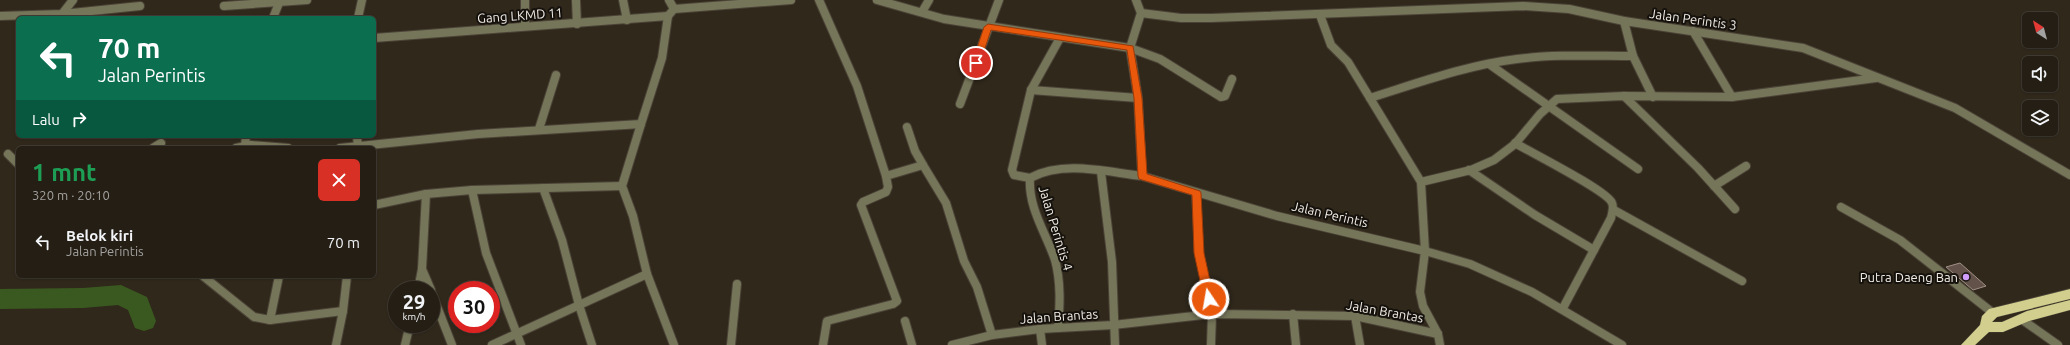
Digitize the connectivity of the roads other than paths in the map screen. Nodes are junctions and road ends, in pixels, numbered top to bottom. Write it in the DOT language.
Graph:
graph roads {
  1 [pos="73,0"];
  2 [pos="307,0"];
  3 [pos="362,0"];
  4 [pos="525,0"];
  5 [pos="576,0"];
  6 [pos="623,0"];
  7 [pos="669,0"];
  8 [pos="791,0"];
  9 [pos="819,0"];
  10 [pos="877,0"];
  11 [pos="929,0"];
  12 [pos="999,0"];
  13 [pos="1136,0"];
  14 [pos="143,2"];
  15 [pos="279,3"];
  16 [pos="224,6"];
  17 [pos="674,9"];
  18 [pos="922,12"];
  19 [pos="1141,13"];
  20 [pos="62,14"];
  21 [pos="1320,15"];
  22 [pos="0,16"];
  23 [pos="274,16"];
  24 [pos="358,16"];
  25 [pos="668,16"];
  26 [pos="627,20"];
  27 [pos="1624,21"];
  28 [pos="577,24"];
  29 [pos="525,26"];
  30 [pos="988,27"];
  31 [pos="1693,31"];
  32 [pos="376,38"];
  33 [pos="1060,38"];
  34 [pos="1130,48"];
  35 [pos="1633,56"];
  36 [pos="1489,64"];
  37 [pos="556,75"];
  38 [pos="1876,78"];
  39 [pos="1232,79"];
  40 [pos="1031,90"];
  41 [pos="1624,96"];
  42 [pos="1653,97"];
  43 [pos="1732,97"];
  44 [pos="1138,98"];
  45 [pos="1370,98"];
  46 [pos="960,104"];
  47 [pos="1548,105"];
  48 [pos="641,124"];
  49 [pos="907,127"];
  50 [pos="539,129"];
  51 [pos="246,138"];
  52 [pos="161,143"];
  53 [pos="1516,143"];
  54 [pos="156,146"];
  55 [pos="244,146"];
  56 [pos="368,146"];
  57 [pos="8,154"];
  58 [pos="16,162"];
  59 [pos="923,165"];
  60 [pos="1746,166"];
  61 [pos="1638,169"];
  62 [pos="1469,170"];
  63 [pos="1101,172"];
  64 [pos="2070,174"];
  65 [pos="886,176"];
  66 [pos="1142,176"];
  67 [pos="1030,178"];
  68 [pos="1421,182"];
  69 [pos="622,186"];
  70 [pos="1714,186"];
  71 [pos="543,188"];
  72 [pos="472,190"];
  73 [pos="1196,193"];
  74 [pos="426,194"];
  75 [pos="376,205"];
  76 [pos="1841,207"];
  77 [pos="1735,209"];
  78 [pos="1614,210"];
  79 [pos="1594,250"];
  80 [pos="1425,251"];
  81 [pos="422,269"];
  82 [pos="647,274"];
  83 [pos="205,278"];
  84 [pos="279,278"];
  85 [pos="347,278"];
  86 [pos="420,281"];
  87 [pos="427,281"];
  88 [pos="1742,281"];
  89 [pos="737,284"];
  90 [pos="2070,294"];
  91 [pos="579,305"];
  92 [pos="2070,305"];
  93 [pos="1563,308"];
  94 [pos="343,311"];
  95 [pos="1993,313"];
  96 [pos="440,314"];
  97 [pos="1212,314"];
  98 [pos="1293,314"];
  99 [pos="1354,316"];
  100 [pos="2021,319"];
  101 [pos="270,320"];
  102 [pos="905,321"];
  103 [pos="1114,325"];
  104 [pos="1986,327"];
  105 [pos="1058,328"];
  106 [pos="1040,329"];
  107 [pos="408,333"];
  108 [pos="518,334"];
  109 [pos="1438,334"];
  110 [pos="992,335"];
  111 [pos="967,343"];
  112 [pos="336,345"];
  113 [pos="405,345"];
  114 [pos="452,345"];
  115 [pos="492,345"];
  116 [pos="521,345"];
  117 [pos="592,345"];
  118 [pos="674,345"];
  119 [pos="731,345"];
  120 [pos="823,345"];
  121 [pos="912,345"];
  122 [pos="952,345"];
  123 [pos="1042,345"];
  124 [pos="1115,345"];
  125 [pos="1211,345"];
  126 [pos="1296,345"];
  127 [pos="1360,345"];
  128 [pos="1440,345"];
  129 [pos="1622,345"];
  130 [pos="1967,345"];
  131 [pos="2058,345"];
  1 -- 20 [label="street"];
  2 -- 15 [label="street"];
  3 -- 24 [label="street"];
  4 -- 29 [label="street"];
  5 -- 28 [label="street"];
  6 -- 26 [label="street"];
  7 -- 17 [label="street"];
  8 -- 17 [label="street"];
  9 -- 65 [label="street"];
  10 -- 18 [label="street"];
  11 -- 18 [label="street"];
  12 -- 30 [label="street"];
  13 -- 19 [label="street"];
  14 -- 20 [label="street"];
  15 -- 16 [label="street"];
  15 -- 23 [label="street"];
  17 -- 25 [label="street"];
  18 -- 30 [label="street"];
  19 -- 21 [label="street, Jalan Perintis 3"];
  19 -- 34 [label="street"];
  20 -- 22 [label="street"];
  21 -- 27 [label="street, Jalan Perintis 3"];
  21 -- 45 [label="street, Jalan Brantas"];
  25 -- 26 [label="street, Gang LKMD 11"];
  25 -- 48 [label="street"];
  26 -- 28 [label="street, Gang LKMD 11"];
  27 -- 31 [label="street, Jalan Perintis 3"];
  27 -- 35 [label="street"];
  28 -- 29 [label="street, Gang LKMD 11"];
  29 -- 32 [label="street, Gang LKMD 11"];
  30 -- 33 [label="street"];
  30 -- 46 [label="street"];
  31 -- 38 [label="street, Jalan Perintis 3"];
  31 -- 43 [label="street"];
  33 -- 34 [label="street"];
  33 -- 40 [label="street"];
  34 -- 39 [label="street"];
  34 -- 44 [label="street"];
  35 -- 36 [label="street"];
  35 -- 42 [label="street"];
  36 -- 45 [label="street"];
  36 -- 47 [label="street"];
  37 -- 50 [label="street"];
  38 -- 43 [label="street"];
  38 -- 64 [label="street, Jalan Perintis 3"];
  40 -- 44 [label="street"];
  40 -- 67 [label="street"];
  41 -- 42 [label="street"];
  41 -- 47 [label="street"];
  41 -- 70 [label="street"];
  42 -- 43 [label="street"];
  44 -- 66 [label="street"];
  45 -- 68 [label="street, Jalan Brantas"];
  47 -- 53 [label="street"];
  47 -- 61 [label="street"];
  48 -- 50 [label="street"];
  48 -- 69 [label="street"];
  49 -- 59 [label="street"];
  50 -- 56 [label="street"];
  51 -- 55 [label="street"];
  52 -- 54 [label="street"];
  53 -- 62 [label="street"];
  53 -- 78 [label="street"];
  57 -- 58 [label="street"];
  59 -- 65 [label="street"];
  59 -- 110 [label="street"];
  60 -- 70 [label="street"];
  62 -- 68 [label="street"];
  62 -- 79 [label="street"];
  63 -- 66 [label="street, Jalan Perintis 4"];
  63 -- 67 [label="street, Jalan Perintis 4"];
  63 -- 103 [label="street"];
  65 -- 120 [label="street"];
  66 -- 73 [label="street, Jalan Perintis"];
  67 -- 105 [label="street, Jalan Perintis 4"];
  68 -- 80 [label="street, Jalan Brantas"];
  69 -- 71 [label="street"];
  69 -- 82 [label="street"];
  70 -- 77 [label="street"];
  71 -- 72 [label="street"];
  71 -- 91 [label="street"];
  72 -- 74 [label="street"];
  72 -- 108 [label="street"];
  73 -- 80 [label="street, Jalan Perintis"];
  73 -- 97 [label="street"];
  74 -- 75 [label="street"];
  74 -- 81 [label="street"];
  76 -- 95 [label="street"];
  78 -- 79 [label="street"];
  78 -- 88 [label="street"];
  79 -- 93 [label="street"];
  80 -- 93 [label="street, Jalan Perintis"];
  80 -- 109 [label="street, Jalan Brantas"];
  81 -- 86 [label="street"];
  81 -- 87 [label="street"];
  82 -- 91 [label="street"];
  82 -- 118 [label="street"];
  83 -- 101 [label="street"];
  84 -- 101 [label="street"];
  85 -- 94 [label="street"];
  89 -- 119 [label="street"];
  90 -- 95 [label="highway"];
  91 -- 108 [label="street"];
  91 -- 117 [label="street"];
  92 -- 100 [label="highway"];
  93 -- 129 [label="street, Jalan Perintis"];
  94 -- 101 [label="street"];
  94 -- 112 [label="street"];
  95 -- 104 [label="highway"];
  96 -- 114 [label="street"];
  97 -- 98 [label="street, Jalan Brantas"];
  97 -- 103 [label="street, Jalan Brantas"];
  97 -- 125 [label="street"];
  98 -- 99 [label="street, Jalan Brantas"];
  98 -- 126 [label="street"];
  99 -- 109 [label="street, Jalan Brantas"];
  99 -- 127 [label="street"];
  100 -- 104 [label="highway"];
  100 -- 131 [label="street"];
  102 -- 121 [label="street"];
  103 -- 105 [label="street, Jalan Brantas"];
  103 -- 124 [label="street"];
  104 -- 130 [label="highway"];
  105 -- 106 [label="street, Jalan Brantas"];
  106 -- 110 [label="street, Jalan Brantas"];
  106 -- 123 [label="street"];
  107 -- 113 [label="street"];
  108 -- 115 [label="street"];
  108 -- 116 [label="street"];
  109 -- 128 [label="street"];
  110 -- 111 [label="street, Jalan Brantas"];
  111 -- 122 [label="street, Jalan Brantas"];
}
